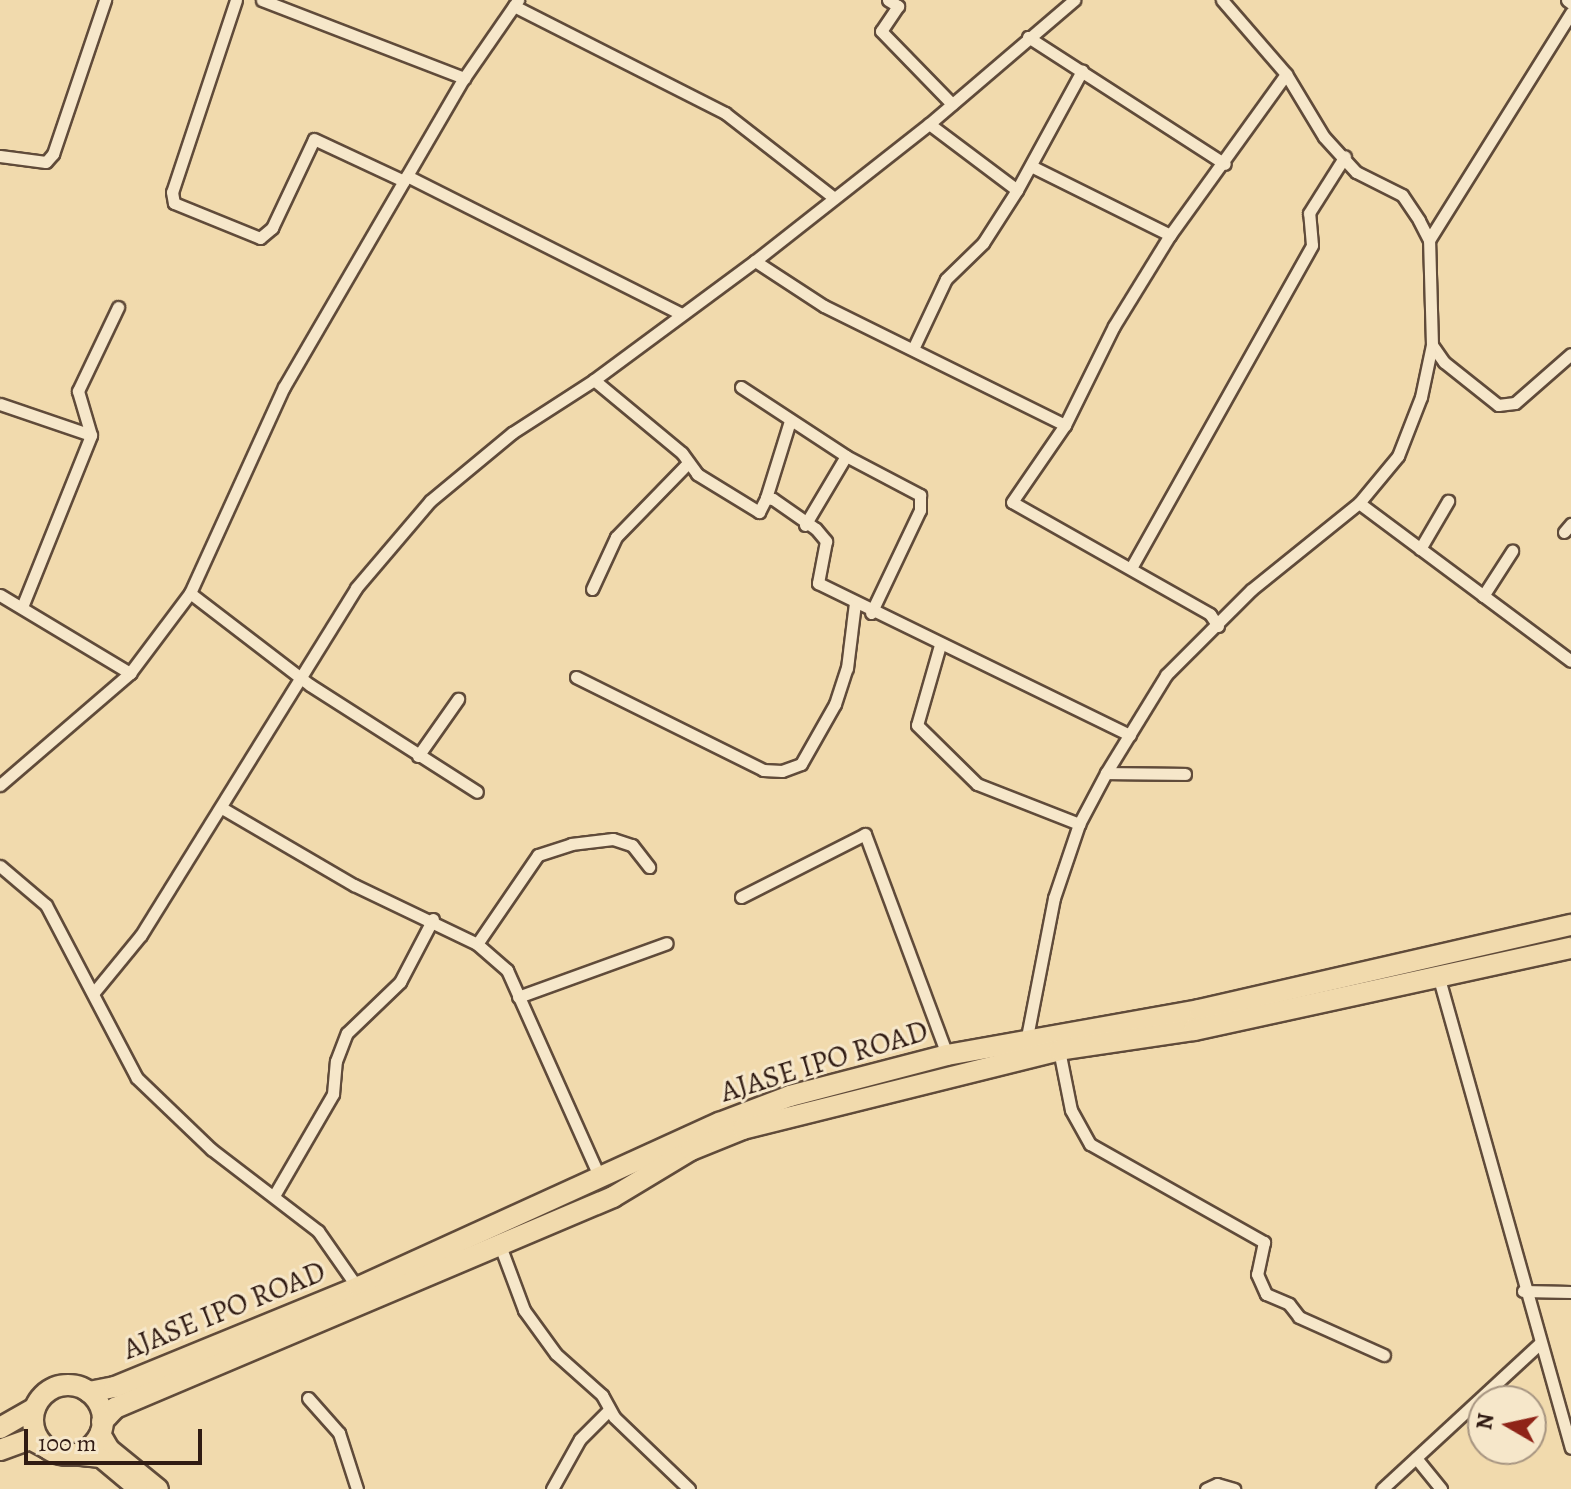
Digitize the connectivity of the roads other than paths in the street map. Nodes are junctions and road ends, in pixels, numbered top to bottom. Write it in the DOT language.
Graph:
graph roads {
  1 [pos="105,0"];
  2 [pos="236,0"];
  3 [pos="262,0"];
  4 [pos="1074,0"];
  5 [pos="1222,0"];
  6 [pos="896,2"];
  7 [pos="516,3"];
  8 [pos="1571,13"];
  9 [pos="1564,32"];
  10 [pos="1028,37"];
  11 [pos="1571,46"];
  12 [pos="1082,71"];
  13 [pos="1286,74"];
  14 [pos="464,78"];
  15 [pos="952,104"];
  16 [pos="929,124"];
  17 [pos="0,156"];
  18 [pos="1345,156"];
  19 [pos="1225,164"];
  20 [pos="1033,167"];
  21 [pos="405,178"];
  22 [pos="1017,190"];
  23 [pos="834,198"];
  24 [pos="1170,235"];
  25 [pos="1429,240"];
  26 [pos="755,261"];
  27 [pos="118,307"];
  28 [pos="679,313"];
  29 [pos="1432,345"];
  30 [pos="913,349"];
  31 [pos="1571,354"];
  32 [pos="594,380"];
  33 [pos="741,387"];
  34 [pos="0,404"];
  35 [pos="790,421"];
  36 [pos="1065,425"];
  37 [pos="91,435"];
  38 [pos="846,456"];
  39 [pos="686,465"];
  40 [pos="766,498"];
  41 [pos="1448,501"];
  42 [pos="1359,503"];
  43 [pos="805,525"];
  44 [pos="1420,549"];
  45 [pos="1512,551"];
  46 [pos="1131,568"];
  47 [pos="592,589"];
  48 [pos="190,593"];
  49 [pos="0,595"];
  50 [pos="1483,596"];
  51 [pos="855,603"];
  52 [pos="22,607"];
  53 [pos="871,613"];
  54 [pos="1218,626"];
  55 [pos="940,645"];
  56 [pos="1571,661"];
  57 [pos="130,673"];
  58 [pos="301,676"];
  59 [pos="576,677"];
  60 [pos="458,699"];
  61 [pos="1130,735"];
  62 [pos="418,756"];
  63 [pos="1106,773"];
  64 [pos="1185,774"];
  65 [pos="2,780"];
  66 [pos="477,792"];
  67 [pos="222,808"];
  68 [pos="1079,824"];
  69 [pos="0,866"];
  70 [pos="649,867"];
  71 [pos="741,897"];
  72 [pos="433,919"];
  73 [pos="1571,925"];
  74 [pos="667,943"];
  75 [pos="477,944"];
  76 [pos="1571,948"];
  77 [pos="1438,975"];
  78 [pos="95,991"];
  79 [pos="518,997"];
  80 [pos="1027,1048"];
  81 [pos="1059,1050"];
  82 [pos="947,1055"];
  83 [pos="601,1180"];
  84 [pos="275,1194"];
  85 [pos="499,1242"];
  86 [pos="1523,1291"];
  87 [pos="1571,1292"];
  88 [pos="362,1294"];
  89 [pos="1539,1344"];
  90 [pos="1384,1355"];
  91 [pos="89,1392"];
  92 [pos="308,1398"];
  93 [pos="35,1408"];
  94 [pos="609,1410"];
  95 [pos="101,1427"];
  96 [pos="0,1428"];
  97 [pos="1571,1448"];
  98 [pos="0,1450"];
  99 [pos="60,1452"];
  100 [pos="1416,1458"];
  101 [pos="138,1489"];
  102 [pos="159,1489"];
  103 [pos="357,1489"];
  104 [pos="552,1489"];
  105 [pos="689,1489"];
  106 [pos="1206,1489"];
  107 [pos="1234,1489"];
  108 [pos="1382,1489"];
  109 [pos="1441,1489"];
  1 -- 17 [label="street"];
  2 -- 21 [label="street"];
  3 -- 14 [label="street"];
  4 -- 10 [label="street"];
  5 -- 13 [label="street"];
  6 -- 15 [label="street"];
  7 -- 14 [label="street"];
  7 -- 23 [label="street"];
  8 -- 9 [label="street"];
  9 -- 11 [label="street"];
  9 -- 25 [label="street"];
  10 -- 12 [label="street"];
  10 -- 15 [label="street"];
  12 -- 19 [label="street"];
  12 -- 20 [label="street"];
  13 -- 18 [label="street"];
  13 -- 19 [label="street"];
  14 -- 21 [label="street"];
  15 -- 16 [label="street"];
  16 -- 22 [label="street"];
  16 -- 23 [label="street"];
  18 -- 25 [label="street"];
  18 -- 46 [label="street"];
  19 -- 24 [label="street"];
  20 -- 22 [label="street"];
  20 -- 24 [label="street"];
  21 -- 28 [label="street"];
  21 -- 48 [label="street"];
  22 -- 30 [label="street"];
  23 -- 26 [label="street"];
  24 -- 36 [label="street"];
  25 -- 29 [label="street"];
  26 -- 28 [label="street"];
  26 -- 30 [label="street"];
  27 -- 37 [label="street"];
  28 -- 32 [label="street"];
  29 -- 31 [label="street"];
  29 -- 42 [label="street"];
  30 -- 36 [label="street"];
  32 -- 39 [label="street"];
  32 -- 58 [label="street"];
  33 -- 35 [label="street"];
  34 -- 37 [label="street"];
  35 -- 38 [label="street"];
  35 -- 40 [label="street"];
  36 -- 46 [label="street"];
  37 -- 52 [label="street"];
  38 -- 43 [label="street"];
  38 -- 53 [label="street"];
  39 -- 40 [label="street"];
  39 -- 47 [label="street"];
  40 -- 43 [label="street"];
  41 -- 44 [label="street"];
  42 -- 44 [label="street"];
  42 -- 54 [label="street"];
  43 -- 51 [label="street"];
  44 -- 50 [label="street"];
  45 -- 50 [label="street"];
  46 -- 54 [label="street"];
  48 -- 57 [label="street"];
  48 -- 58 [label="street"];
  49 -- 52 [label="street"];
  50 -- 56 [label="street"];
  51 -- 53 [label="street"];
  51 -- 59 [label="street"];
  52 -- 57 [label="street"];
  53 -- 55 [label="street"];
  54 -- 61 [label="street"];
  55 -- 61 [label="street"];
  55 -- 68 [label="street"];
  57 -- 65 [label="street"];
  58 -- 62 [label="street"];
  58 -- 67 [label="street"];
  60 -- 62 [label="street"];
  61 -- 63 [label="street"];
  62 -- 66 [label="street"];
  63 -- 64 [label="street"];
  63 -- 68 [label="street"];
  67 -- 72 [label="street"];
  67 -- 78 [label="street"];
  68 -- 80 [label="street"];
  69 -- 78 [label="street"];
  70 -- 75 [label="street"];
  71 -- 82 [label="street"];
  72 -- 75 [label="street"];
  72 -- 84 [label="street"];
  73 -- 80 [label="highway, AJASE IPO ROAD"];
  74 -- 79 [label="street"];
  75 -- 79 [label="street"];
  76 -- 77 [label="highway, AJASE IPO ROAD"];
  77 -- 81 [label="highway, AJASE IPO ROAD"];
  77 -- 86 [label="street"];
  78 -- 84 [label="street"];
  79 -- 83 [label="street"];
  80 -- 81 [label="highway, AJASE IPO ROAD"];
  80 -- 82 [label="highway, AJASE IPO ROAD"];
  80 -- 85 [label="highway, AJASE IPO ROAD"];
  81 -- 90 [label="street"];
  82 -- 83 [label="highway, AJASE IPO ROAD"];
  83 -- 88 [label="highway, AJASE IPO ROAD"];
  84 -- 88 [label="street"];
  85 -- 88 [label="highway, AJASE IPO ROAD"];
  85 -- 94 [label="street"];
  86 -- 87 [label="street"];
  86 -- 89 [label="street"];
  88 -- 91 [label="highway, AJASE IPO ROAD"];
  88 -- 95 [label="highway, AJASE IPO ROAD"];
  89 -- 97 [label="street"];
  89 -- 100 [label="street"];
  91 -- 93 [label="highway"];
  91 -- 95 [label="highway"];
  92 -- 103 [label="street"];
  93 -- 96 [label="highway"];
  93 -- 99 [label="highway"];
  94 -- 104 [label="street"];
  94 -- 105 [label="street"];
  95 -- 99 [label="highway"];
  95 -- 102 [label="main road"];
  98 -- 99 [label="highway"];
  99 -- 101 [label="main road"];
  100 -- 108 [label="street"];
  100 -- 109 [label="street"];
  106 -- 107 [label="street"];
}
